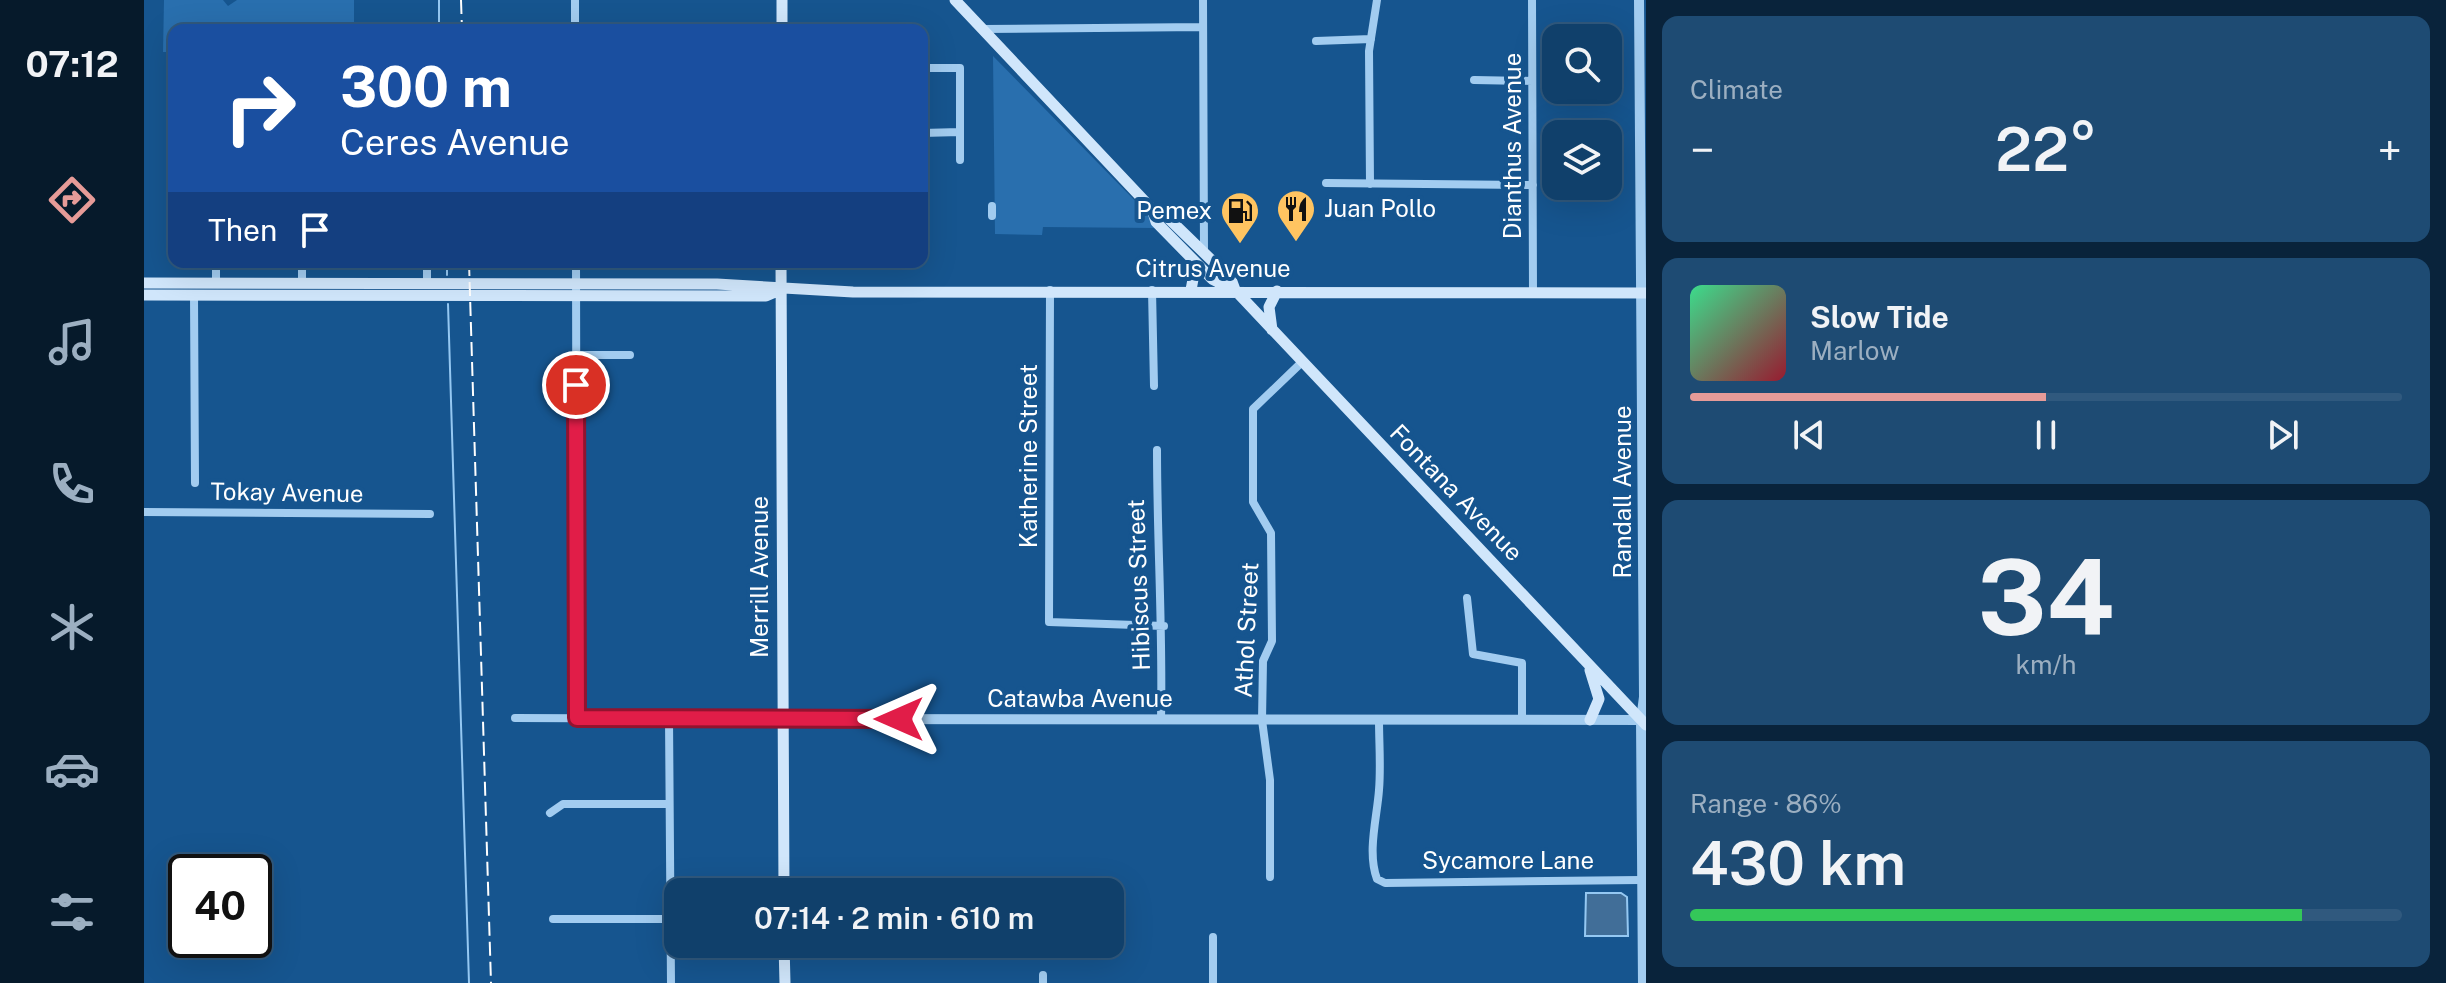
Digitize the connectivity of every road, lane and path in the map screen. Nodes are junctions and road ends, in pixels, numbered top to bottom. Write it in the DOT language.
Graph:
graph roads {
  1 [pos="575,0"];
  2 [pos="782,0"];
  3 [pos="955,0"];
  4 [pos="1203,0"];
  5 [pos="1377,0"];
  6 [pos="1532,0"];
  7 [pos="1639,0"];
  8 [pos="575,24"];
  9 [pos="782,24"];
  10 [pos="1203,27"];
  11 [pos="982,29"];
  12 [pos="1642,30"];
  13 [pos="1371,39"];
  14 [pos="1316,41"];
  15 [pos="928,68"];
  16 [pos="1474,80"];
  17 [pos="1532,81"];
  18 [pos="960,132"];
  19 [pos="928,133"];
  20 [pos="960,160"];
  21 [pos="1326,183"];
  22 [pos="1370,184"];
  23 [pos="1533,185"];
  24 [pos="992,206"];
  25 [pos="992,216"];
  26 [pos="1200,258"];
  27 [pos="216,268"];
  28 [pos="302,268"];
  29 [pos="427,268"];
  30 [pos="576,268"];
  31 [pos="781,268"];
  32 [pos="144,283"];
  33 [pos="216,283"];
  34 [pos="302,283"];
  35 [pos="427,284"];
  36 [pos="447,290"];
  37 [pos="576,290"];
  38 [pos="781,290"];
  39 [pos="1050,290"];
  40 [pos="1152,290"];
  41 [pos="1191,290"];
  42 [pos="1235,290"];
  43 [pos="1277,291"];
  44 [pos="1533,292"];
  45 [pos="1644,293"];
  46 [pos="144,295"];
  47 [pos="194,295"];
  48 [pos="1272,331"];
  49 [pos="576,355"];
  50 [pos="630,355"];
  51 [pos="1301,363"];
  52 [pos="1154,386"];
  53 [pos="1157,450"];
  54 [pos="195,483"];
  55 [pos="144,512"];
  56 [pos="430,514"];
  57 [pos="1467,598"];
  58 [pos="1164,626"];
  59 [pos="1645,630"];
  60 [pos="1587,662"];
  61 [pos="515,718"];
  62 [pos="577,718"];
  63 [pos="669,718"];
  64 [pos="783,719"];
  65 [pos="1161,719"];
  66 [pos="1262,720"];
  67 [pos="1379,720"];
  68 [pos="1522,720"];
  69 [pos="1590,720"];
  70 [pos="1644,722"];
  71 [pos="669,804"];
  72 [pos="550,813"];
  73 [pos="1270,877"];
  74 [pos="670,878"];
  75 [pos="784,878"];
  76 [pos="1640,880"];
  77 [pos="553,919"];
  78 [pos="664,919"];
  79 [pos="1213,937"];
  80 [pos="671,958"];
  81 [pos="784,958"];
  82 [pos="671,983"];
  83 [pos="785,983"];
  84 [pos="1213,983"];
  85 [pos="1643,983"];
  1 -- 8 [label="street"];
  2 -- 9 [label="main road"];
  3 -- 11 [label="main road, Fontana Avenue"];
  4 -- 10 [label="street"];
  5 -- 13 [label="street"];
  6 -- 17 [label="street, Dianthus Avenue"];
  7 -- 12 [label="street, Randall Avenue"];
  10 -- 11 [label="street"];
  10 -- 26 [label="street"];
  11 -- 26 [label="main road, Fontana Avenue"];
  12 -- 45 [label="street, Randall Avenue"];
  13 -- 14 [label="street"];
  13 -- 22 [label="street"];
  15 -- 18 [label="street"];
  16 -- 17 [label="street"];
  17 -- 23 [label="street, Dianthus Avenue"];
  18 -- 19 [label="street"];
  18 -- 20 [label="street"];
  21 -- 22 [label="street"];
  22 -- 23 [label="street"];
  23 -- 44 [label="street, Dianthus Avenue"];
  24 -- 25 [label="street"];
  26 -- 41 [label="main road"];
  26 -- 42 [label="main road, Fontana Avenue"];
  27 -- 33 [label="street"];
  28 -- 34 [label="street"];
  29 -- 35 [label="street"];
  30 -- 37 [label="street"];
  31 -- 38 [label="main road, Merrill Avenue"];
  32 -- 33 [label="main road, Citrus Avenue"];
  33 -- 34 [label="main road, Citrus Avenue"];
  34 -- 35 [label="main road, Citrus Avenue"];
  35 -- 36 [label="main road, Citrus Avenue"];
  36 -- 37 [label="main road, Citrus Avenue"];
  36 -- 47 [label="main road, Citrus Avenue"];
  37 -- 38 [label="main road, Citrus Avenue"];
  37 -- 49 [label="street"];
  38 -- 39 [label="main road, Citrus Avenue"];
  38 -- 64 [label="main road, Merrill Avenue"];
  39 -- 40 [label="main road, Citrus Avenue"];
  39 -- 58 [label="street, Katherine Street"];
  40 -- 41 [label="main road, Citrus Avenue"];
  40 -- 52 [label="street"];
  41 -- 42 [label="main road, Citrus Avenue"];
  42 -- 43 [label="main road, Citrus Avenue"];
  42 -- 48 [label="main road, Fontana Avenue"];
  43 -- 44 [label="main road, Citrus Avenue"];
  43 -- 48 [label="main road"];
  44 -- 45 [label="main road, Citrus Avenue"];
  45 -- 59 [label="street, Randall Avenue"];
  46 -- 47 [label="main road, Citrus Avenue"];
  47 -- 54 [label="street"];
  48 -- 51 [label="main road, Fontana Avenue"];
  49 -- 50 [label="street"];
  49 -- 62 [label="street"];
  51 -- 60 [label="main road, Fontana Avenue"];
  51 -- 66 [label="street, Athol Street"];
  53 -- 58 [label="street, Hibiscus Street"];
  55 -- 56 [label="street, Tokay Avenue"];
  57 -- 68 [label="street"];
  58 -- 65 [label="street, Hibiscus Street"];
  59 -- 70 [label="street, Randall Avenue"];
  60 -- 69 [label="main road"];
  60 -- 70 [label="main road, Fontana Avenue"];
  61 -- 62 [label="street, Catawba Avenue"];
  62 -- 63 [label="street, Catawba Avenue"];
  63 -- 64 [label="street, Catawba Avenue"];
  63 -- 71 [label="street"];
  64 -- 65 [label="street, Catawba Avenue"];
  64 -- 75 [label="main road, Merrill Avenue"];
  65 -- 66 [label="street, Catawba Avenue"];
  66 -- 67 [label="street, Catawba Avenue"];
  66 -- 73 [label="street, Athol Street"];
  67 -- 68 [label="street, Catawba Avenue"];
  67 -- 76 [label="street, Sycamore Lane"];
  68 -- 69 [label="street, Catawba Avenue"];
  69 -- 70 [label="street, Catawba Avenue"];
  70 -- 76 [label="street, Randall Avenue"];
  71 -- 72 [label="street"];
  71 -- 74 [label="street"];
  76 -- 85 [label="street, Randall Avenue"];
  77 -- 78 [label="street"];
  79 -- 84 [label="street"];
  80 -- 82 [label="street"];
  81 -- 83 [label="main road"];
}
